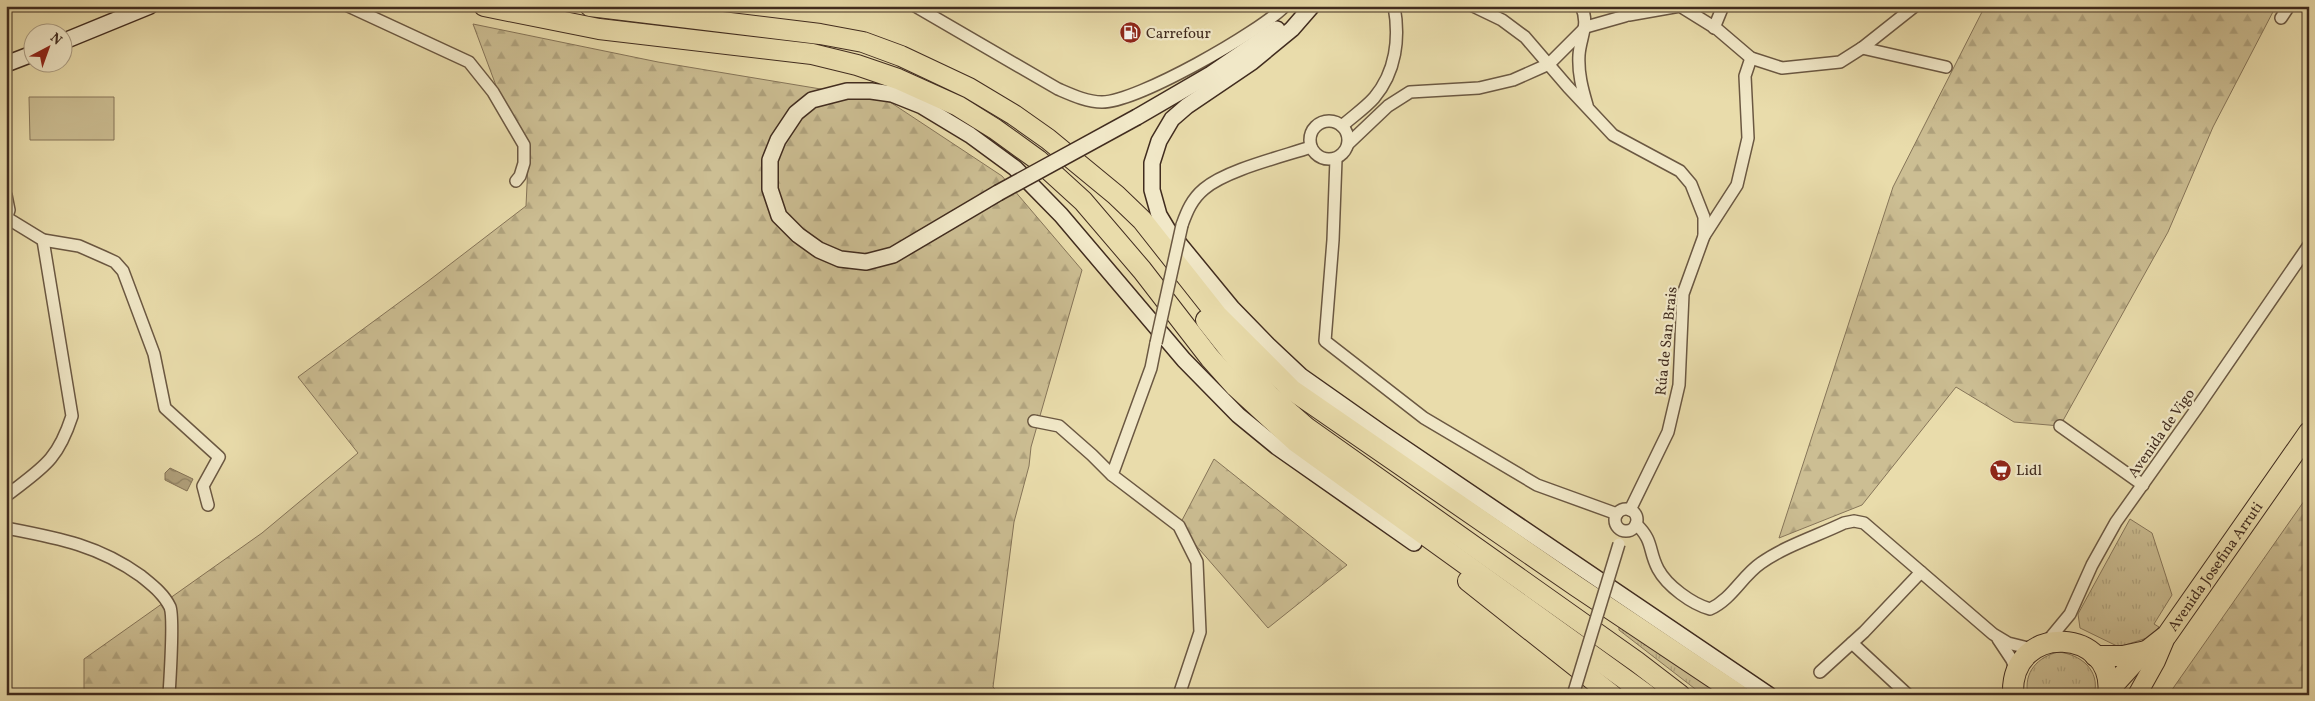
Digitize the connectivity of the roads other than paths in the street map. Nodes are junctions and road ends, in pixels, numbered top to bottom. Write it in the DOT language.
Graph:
graph roads {
  1 [pos="150,6"];
  2 [pos="348,6"];
  3 [pos="484,6"];
  4 [pos="590,6"];
  5 [pos="915,6"];
  6 [pos="1285,6"];
  7 [pos="1302,6"];
  8 [pos="1312,6"];
  9 [pos="1389,6"];
  10 [pos="1394,6"];
  11 [pos="1473,6"];
  12 [pos="1581,6"];
  13 [pos="1639,6"];
  14 [pos="1723,6"];
  15 [pos="1914,6"];
  16 [pos="2290,6"];
  17 [pos="1676,7"];
  18 [pos="1625,16"];
  19 [pos="2281,18"];
  20 [pos="1586,27"];
  21 [pos="1714,28"];
  22 [pos="1396,33"];
  23 [pos="72,38"];
  24 [pos="1862,48"];
  25 [pos="22,58"];
  26 [pos="1751,58"];
  27 [pos="6,64"];
  28 [pos="1549,64"];
  29 [pos="1946,67"];
  30 [pos="1588,106"];
  31 [pos="1342,126"];
  32 [pos="1348,144"];
  33 [pos="1311,147"];
  34 [pos="1336,159"];
  35 [pos="1076,162"];
  36 [pos="516,181"];
  37 [pos="6,195"];
  38 [pos="7,218"];
  39 [pos="1704,236"];
  40 [pos="43,240"];
  41 [pos="2309,245"];
  42 [pos="1034,421"];
  43 [pos="2060,426"];
  44 [pos="2309,432"];
  45 [pos="1112,475"];
  46 [pos="2142,484"];
  47 [pos="6,496"];
  48 [pos="208,505"];
  49 [pos="1630,510"];
  50 [pos="1392,512"];
  51 [pos="1617,514"];
  52 [pos="1636,524"];
  53 [pos="6,528"];
  54 [pos="1621,530"];
  55 [pos="1414,542"];
  56 [pos="1921,572"];
  57 [pos="1993,634"];
  58 [pos="2167,635"];
  59 [pos="1852,642"];
  60 [pos="2039,646"];
  61 [pos="2148,650"];
  62 [pos="2096,656"];
  63 [pos="1820,672"];
  64 [pos="2011,686"];
  65 [pos="2108,693"];
  66 [pos="169,695"];
  67 [pos="1179,695"];
  68 [pos="1573,695"];
  69 [pos="1612,695"];
  70 [pos="1647,695"];
  71 [pos="1680,695"];
  72 [pos="1738,695"];
  73 [pos="1769,695"];
  74 [pos="1908,695"];
  75 [pos="2137,695"];
  1 -- 23 [label="street"];
  2 -- 36 [label="street"];
  3 -- 50 [label="highway"];
  4 -- 35 [label="highway"];
  5 -- 6 [label="street"];
  7 -- 55 [label="street, bridge"];
  8 -- 73 [label="street"];
  9 -- 22 [label="street"];
  10 -- 22 [label="street"];
  11 -- 28 [label="street, Rúa de San Brais"];
  12 -- 20 [label="street, Rúa de San Brais"];
  13 -- 18 [label="street"];
  14 -- 21 [label="street"];
  15 -- 24 [label="street"];
  16 -- 19 [label="street"];
  17 -- 18 [label="street"];
  17 -- 21 [label="street"];
  18 -- 20 [label="street"];
  20 -- 28 [label="street"];
  20 -- 30 [label="street, Rúa de San Brais"];
  21 -- 26 [label="street"];
  22 -- 31 [label="street"];
  24 -- 26 [label="street"];
  24 -- 29 [label="street"];
  25 -- 27 [label="street"];
  26 -- 39 [label="street"];
  28 -- 30 [label="street, Rúa de San Brais"];
  28 -- 32 [label="street"];
  30 -- 39 [label="street, Rúa de San Brais"];
  31 -- 32 [label="street"];
  31 -- 33 [label="street"];
  32 -- 34 [label="street"];
  33 -- 34 [label="street"];
  33 -- 45 [label="street, bridge"];
  34 -- 51 [label="street"];
  35 -- 71 [label="highway"];
  35 -- 72 [label="highway"];
  37 -- 38 [label="street"];
  38 -- 40 [label="street"];
  39 -- 49 [label="street, Rúa de San Brais"];
  40 -- 47 [label="street"];
  40 -- 48 [label="street"];
  41 -- 46 [label="street, Avenida de Vigo"];
  42 -- 45 [label="street"];
  43 -- 46 [label="street"];
  44 -- 58 [label="highway, Avenida Josefina Arruti"];
  45 -- 67 [label="street"];
  46 -- 60 [label="street, Avenida de Vigo"];
  49 -- 51 [label="street"];
  49 -- 52 [label="street"];
  50 -- 55 [label="highway"];
  50 -- 70 [label="highway"];
  51 -- 54 [label="street"];
  52 -- 54 [label="street"];
  52 -- 56 [label="street"];
  53 -- 66 [label="street"];
  54 -- 68 [label="street, bridge"];
  55 -- 69 [label="highway"];
  56 -- 57 [label="street"];
  56 -- 59 [label="street"];
  57 -- 60 [label="street"];
  57 -- 64 [label="street"];
  58 -- 61 [label="highway, Avenida Josefina Arruti"];
  58 -- 75 [label="main road"];
  59 -- 63 [label="street"];
  59 -- 74 [label="street"];
  60 -- 62 [label="highway"];
  60 -- 64 [label="highway"];
  61 -- 62 [label="highway"];
  61 -- 65 [label="highway, Avenida Josefina Arruti"];
  62 -- 65 [label="highway"];
}
